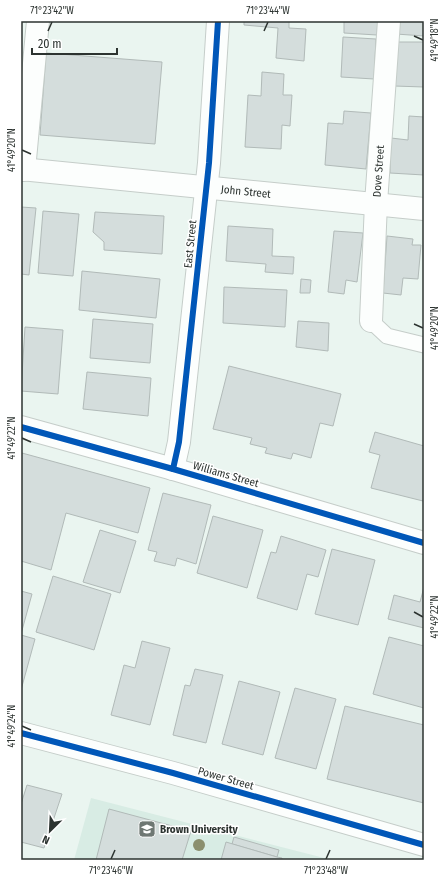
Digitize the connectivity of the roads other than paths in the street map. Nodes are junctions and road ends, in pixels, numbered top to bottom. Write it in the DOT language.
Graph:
graph roads {
  1 [pos="38,21"];
  2 [pos="218,21"];
  3 [pos="389,21"];
  4 [pos="22,170"];
  5 [pos="206,187"];
  6 [pos="376,203"];
  7 [pos="424,209"];
  8 [pos="371,321"];
  9 [pos="424,345"];
  10 [pos="21,427"];
  11 [pos="173,469"];
  12 [pos="424,543"];
  13 [pos="21,733"];
  14 [pos="424,845"];
  1 -- 4 [label="street"];
  2 -- 5 [label="street, East Street"];
  3 -- 6 [label="street, Dove Street"];
  4 -- 5 [label="street, John Street"];
  5 -- 6 [label="street, John Street"];
  5 -- 11 [label="street, East Street"];
  6 -- 7 [label="street, John Street"];
  6 -- 8 [label="street, Dove Street"];
  8 -- 9 [label="lane"];
  10 -- 11 [label="street, Williams Street"];
  11 -- 12 [label="street, Williams Street"];
  13 -- 14 [label="street, Power Street"];
}
